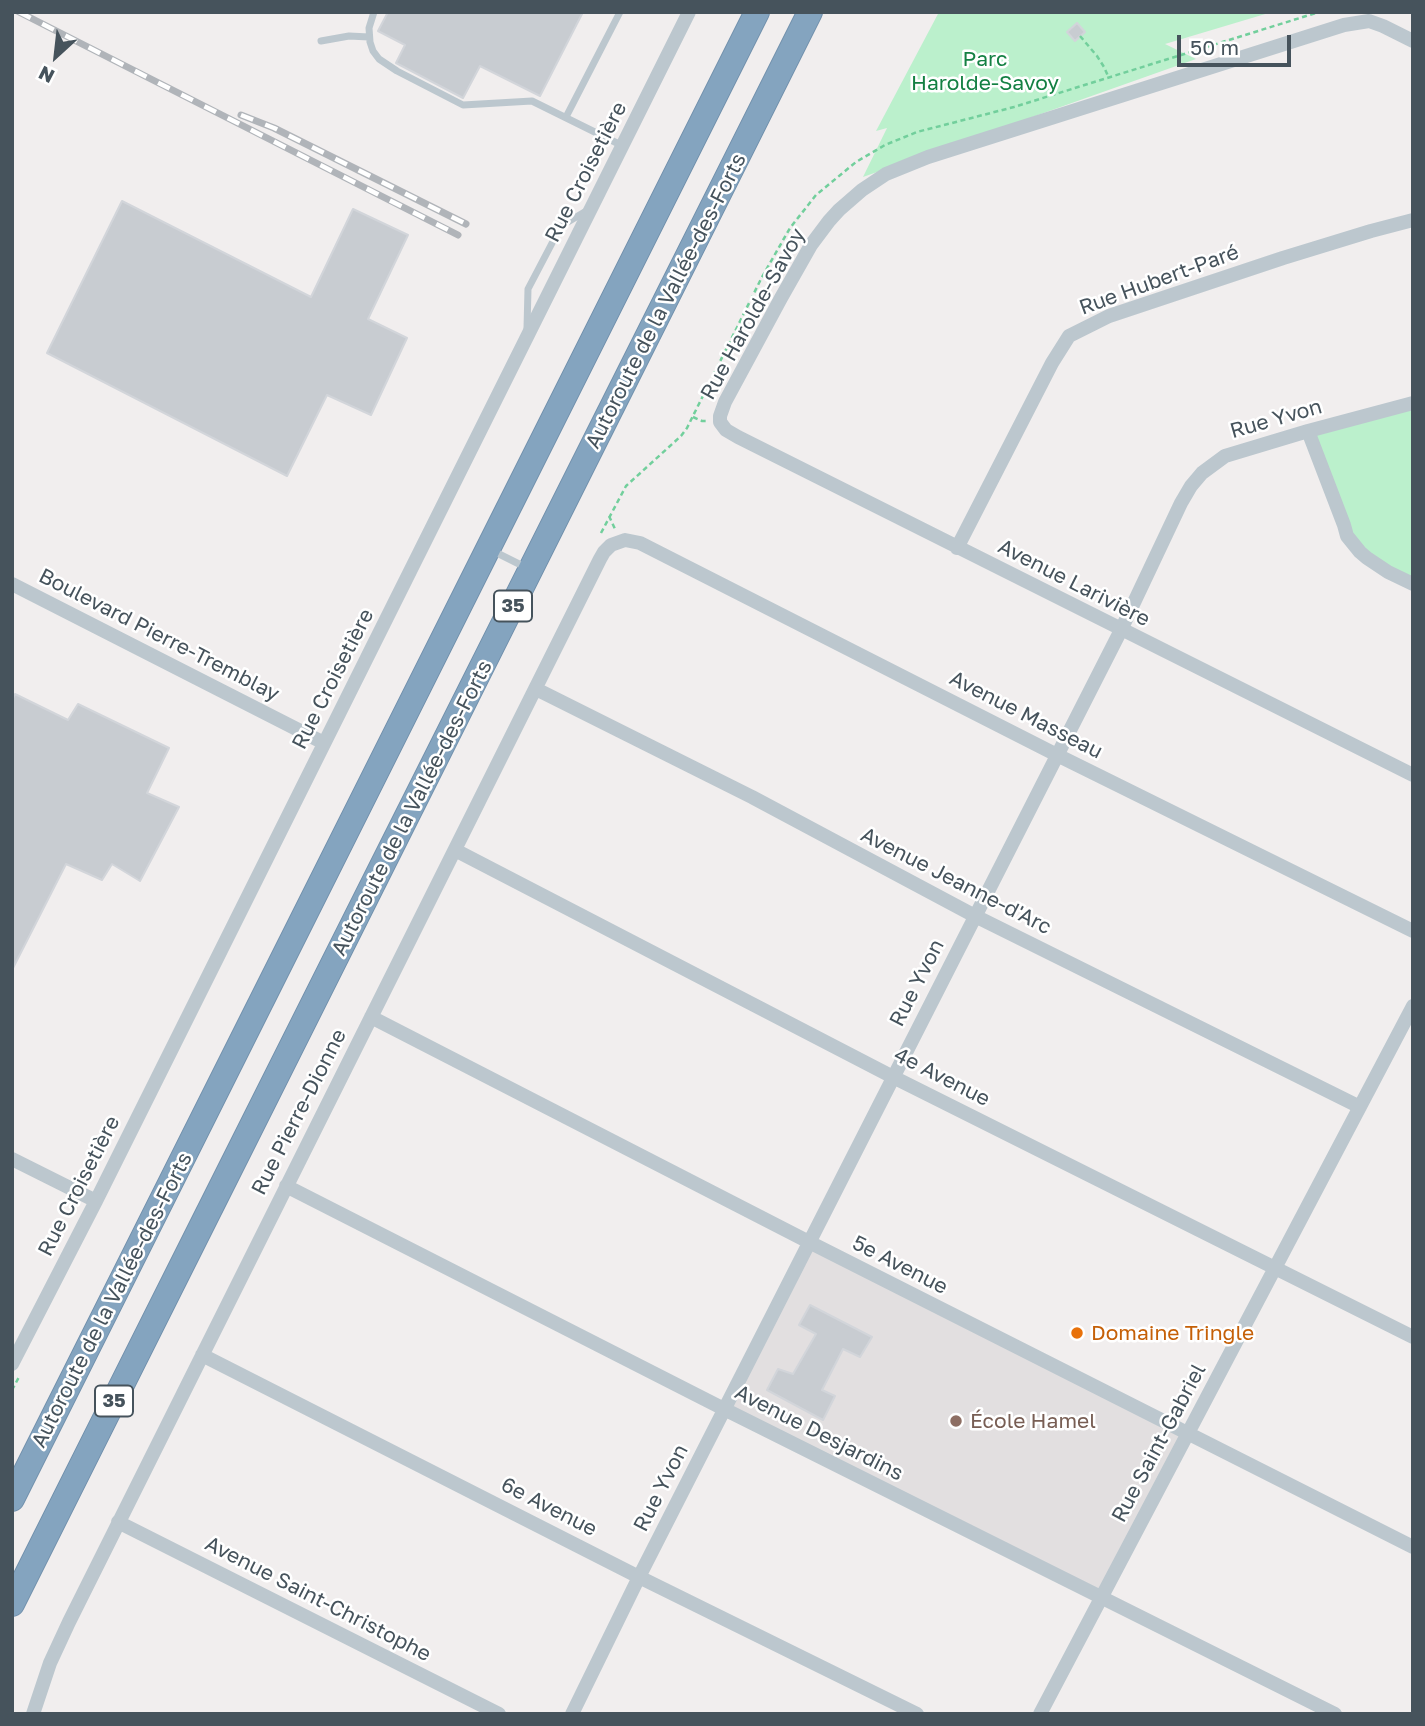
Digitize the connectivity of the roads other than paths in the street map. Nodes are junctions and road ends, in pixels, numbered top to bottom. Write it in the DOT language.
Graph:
graph roads {
  1 [pos="374,12"];
  2 [pos="620,12"];
  3 [pos="689,12"];
  4 [pos="757,12"];
  5 [pos="810,12"];
  6 [pos="369,37"];
  7 [pos="321,41"];
  8 [pos="1413,41"];
  9 [pos="566,117"];
  10 [pos="623,146"];
  11 [pos="592,208"];
  12 [pos="1413,220"];
  13 [pos="526,338"];
  14 [pos="1413,403"];
  15 [pos="720,422"];
  16 [pos="1308,431"];
  17 [pos="617,534"];
  18 [pos="957,548"];
  19 [pos="489,549"];
  20 [pos="531,570"];
  21 [pos="12,584"];
  22 [pos="1413,584"];
  23 [pos="1121,630"];
  24 [pos="536,689"];
  25 [pos="324,743"];
  26 [pos="1057,755"];
  27 [pos="1413,775"];
  28 [pos="455,850"];
  29 [pos="975,916"];
  30 [pos="1413,931"];
  31 [pos="1413,1006"];
  32 [pos="371,1017"];
  33 [pos="894,1077"];
  34 [pos="1360,1107"];
  35 [pos="12,1159"];
  36 [pos="286,1186"];
  37 [pos="96,1201"];
  38 [pos="809,1242"];
  39 [pos="1274,1269"];
  40 [pos="1413,1337"];
  41 [pos="202,1355"];
  42 [pos="12,1364"];
  43 [pos="724,1409"];
  44 [pos="1188,1434"];
  45 [pos="12,1499"];
  46 [pos="118,1522"];
  47 [pos="1413,1548"];
  48 [pos="639,1577"];
  49 [pos="1101,1597"];
  50 [pos="12,1604"];
  51 [pos="33,1714"];
  52 [pos="499,1714"];
  53 [pos="572,1714"];
  54 [pos="917,1714"];
  55 [pos="1040,1714"];
  56 [pos="1335,1714"];
  1 -- 6 [label="lane"];
  2 -- 9 [label="lane"];
  3 -- 10 [label="street, Rue Croisetière"];
  4 -- 19 [label="highway, Autoroute de la Vallée-des-Forts / 35"];
  5 -- 20 [label="highway, Autoroute de la Vallée-des-Forts / 35"];
  6 -- 7 [label="lane"];
  6 -- 9 [label="lane"];
  8 -- 15 [label="street, Rue Harolde-Savoy"];
  9 -- 10 [label="lane"];
  10 -- 11 [label="street, Rue Croisetière"];
  11 -- 13 [label="street, Rue Croisetière"];
  11 -- 13 [label="lane"];
  12 -- 18 [label="street, Rue Hubert-Paré"];
  13 -- 25 [label="street, Rue Croisetière"];
  14 -- 16 [label="street, Rue Yvon"];
  15 -- 18 [label="street, Avenue Larivière"];
  16 -- 22 [label="street"];
  16 -- 23 [label="street, Rue Yvon"];
  17 -- 24 [label="street, Rue Pierre-Dionne"];
  17 -- 26 [label="street, Avenue Masseau"];
  18 -- 23 [label="street, Avenue Larivière"];
  19 -- 20 [label="lane"];
  19 -- 45 [label="highway, Autoroute de la Vallée-des-Forts / 35"];
  20 -- 50 [label="highway, Autoroute de la Vallée-des-Forts / 35"];
  21 -- 25 [label="street, Boulevard Pierre-Tremblay"];
  23 -- 26 [label="street, Rue Yvon"];
  23 -- 27 [label="street, Avenue Larivière"];
  24 -- 28 [label="street, Rue Pierre-Dionne"];
  24 -- 29 [label="street, Avenue Jeanne-d'Arc"];
  25 -- 37 [label="street, Rue Croisetière"];
  26 -- 29 [label="street, Rue Yvon"];
  26 -- 30 [label="street, Avenue Masseau"];
  28 -- 32 [label="street, Rue Pierre-Dionne"];
  28 -- 33 [label="street, 4e Avenue"];
  29 -- 33 [label="street, Rue Yvon"];
  29 -- 34 [label="street, Avenue Jeanne-d'Arc"];
  31 -- 34 [label="street, Rue Saint-Gabriel"];
  32 -- 36 [label="street, Rue Pierre-Dionne"];
  32 -- 38 [label="street, 5e Avenue"];
  33 -- 38 [label="street, Rue Yvon"];
  33 -- 39 [label="street, 4e Avenue"];
  34 -- 39 [label="street, Rue Saint-Gabriel"];
  35 -- 37 [label="street"];
  36 -- 41 [label="street, Rue Pierre-Dionne"];
  36 -- 43 [label="street, Avenue Desjardins"];
  37 -- 42 [label="street, Rue Croisetière"];
  38 -- 43 [label="street, Rue Yvon"];
  38 -- 44 [label="street, 5e Avenue"];
  39 -- 40 [label="street, 4e Avenue"];
  39 -- 44 [label="street, Rue Saint-Gabriel"];
  41 -- 46 [label="street, Rue Pierre-Dionne"];
  41 -- 48 [label="street, 6e Avenue"];
  43 -- 48 [label="street, Rue Yvon"];
  43 -- 49 [label="street, Avenue Desjardins"];
  44 -- 47 [label="street, 5e Avenue"];
  44 -- 49 [label="street, Rue Saint-Gabriel"];
  46 -- 51 [label="street, Rue Pierre-Dionne"];
  46 -- 52 [label="street, Avenue Saint-Christophe"];
  48 -- 53 [label="street, Rue Yvon"];
  48 -- 54 [label="street, 6e Avenue"];
  49 -- 55 [label="street, Rue Saint-Gabriel"];
  49 -- 56 [label="street, Avenue Desjardins"];
}
